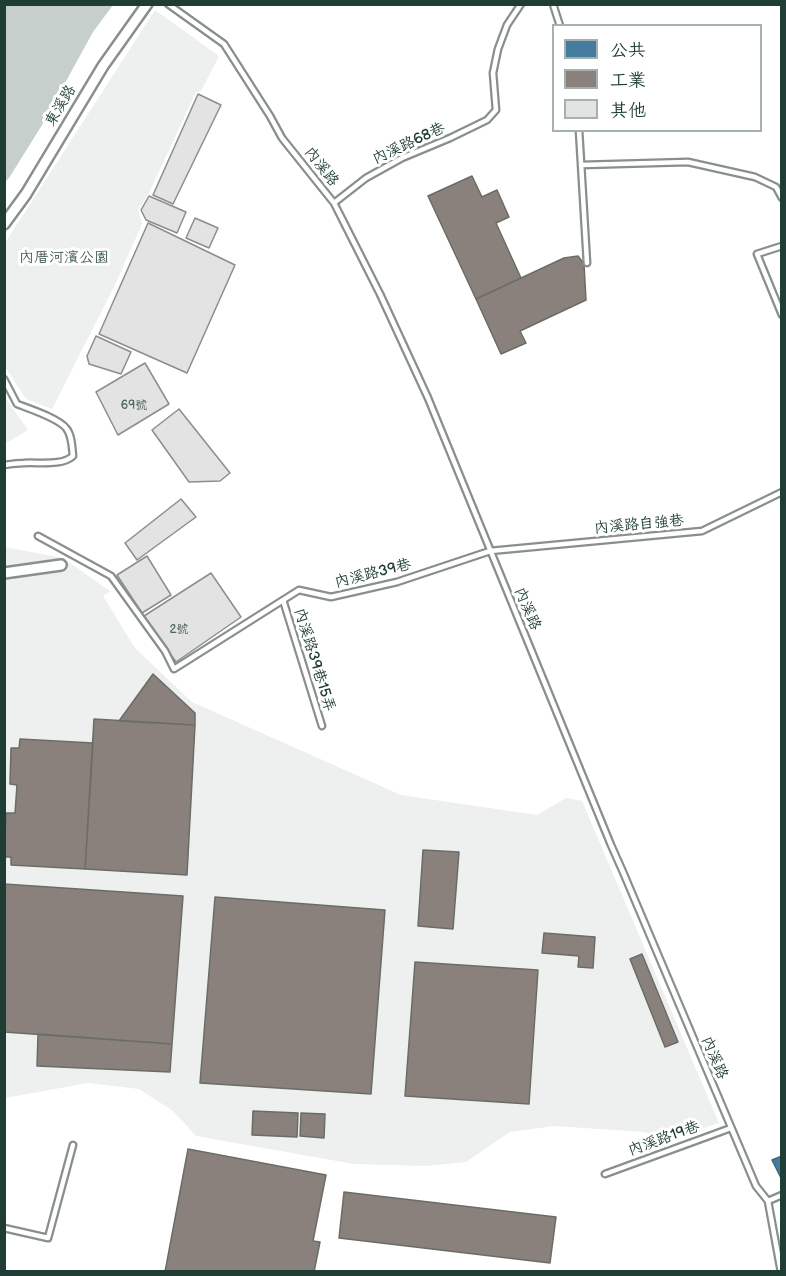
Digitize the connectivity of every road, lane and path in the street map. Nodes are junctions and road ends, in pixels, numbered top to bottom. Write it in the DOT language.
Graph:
graph roads {
  1 [pos="147,4"];
  2 [pos="168,4"];
  3 [pos="521,4"];
  4 [pos="553,4"];
  5 [pos="559,24"];
  6 [pos="579,132"];
  7 [pos="581,165"];
  8 [pos="782,198"];
  9 [pos="334,203"];
  10 [pos="4,224"];
  11 [pos="782,246"];
  12 [pos="587,263"];
  13 [pos="782,315"];
  14 [pos="4,379"];
  15 [pos="4,465"];
  16 [pos="782,492"];
  17 [pos="38,536"];
  18 [pos="490,551"];
  19 [pos="61,565"];
  20 [pos="4,573"];
  21 [pos="283,600"];
  22 [pos="322,726"];
  23 [pos="731,1128"];
  24 [pos="73,1145"];
  25 [pos="605,1174"];
  26 [pos="782,1195"];
  27 [pos="768,1201"];
  28 [pos="4,1228"];
  29 [pos="781,1272"];
  1 -- 10 [label="street, 東溪路"];
  2 -- 9 [label="lane, 內溪路"];
  3 -- 9 [label="lane, 內溪路68巷"];
  4 -- 5 [label="lane"];
  6 -- 7 [label="lane"];
  7 -- 8 [label="lane"];
  7 -- 12 [label="lane"];
  9 -- 18 [label="lane, 內溪路"];
  11 -- 13 [label="lane"];
  14 -- 15 [label="lane"];
  16 -- 18 [label="lane, 內溪路自強巷"];
  17 -- 21 [label="lane, 內溪路39巷"];
  18 -- 21 [label="lane, 內溪路39巷"];
  18 -- 23 [label="lane, 內溪路"];
  19 -- 20 [label="street"];
  21 -- 22 [label="lane, 內溪路39巷15弄"];
  23 -- 25 [label="lane, 內溪路19巷"];
  23 -- 27 [label="lane, 內溪路"];
  24 -- 28 [label="lane"];
  26 -- 27 [label="lane"];
  27 -- 29 [label="lane, 內溪路"];
}
